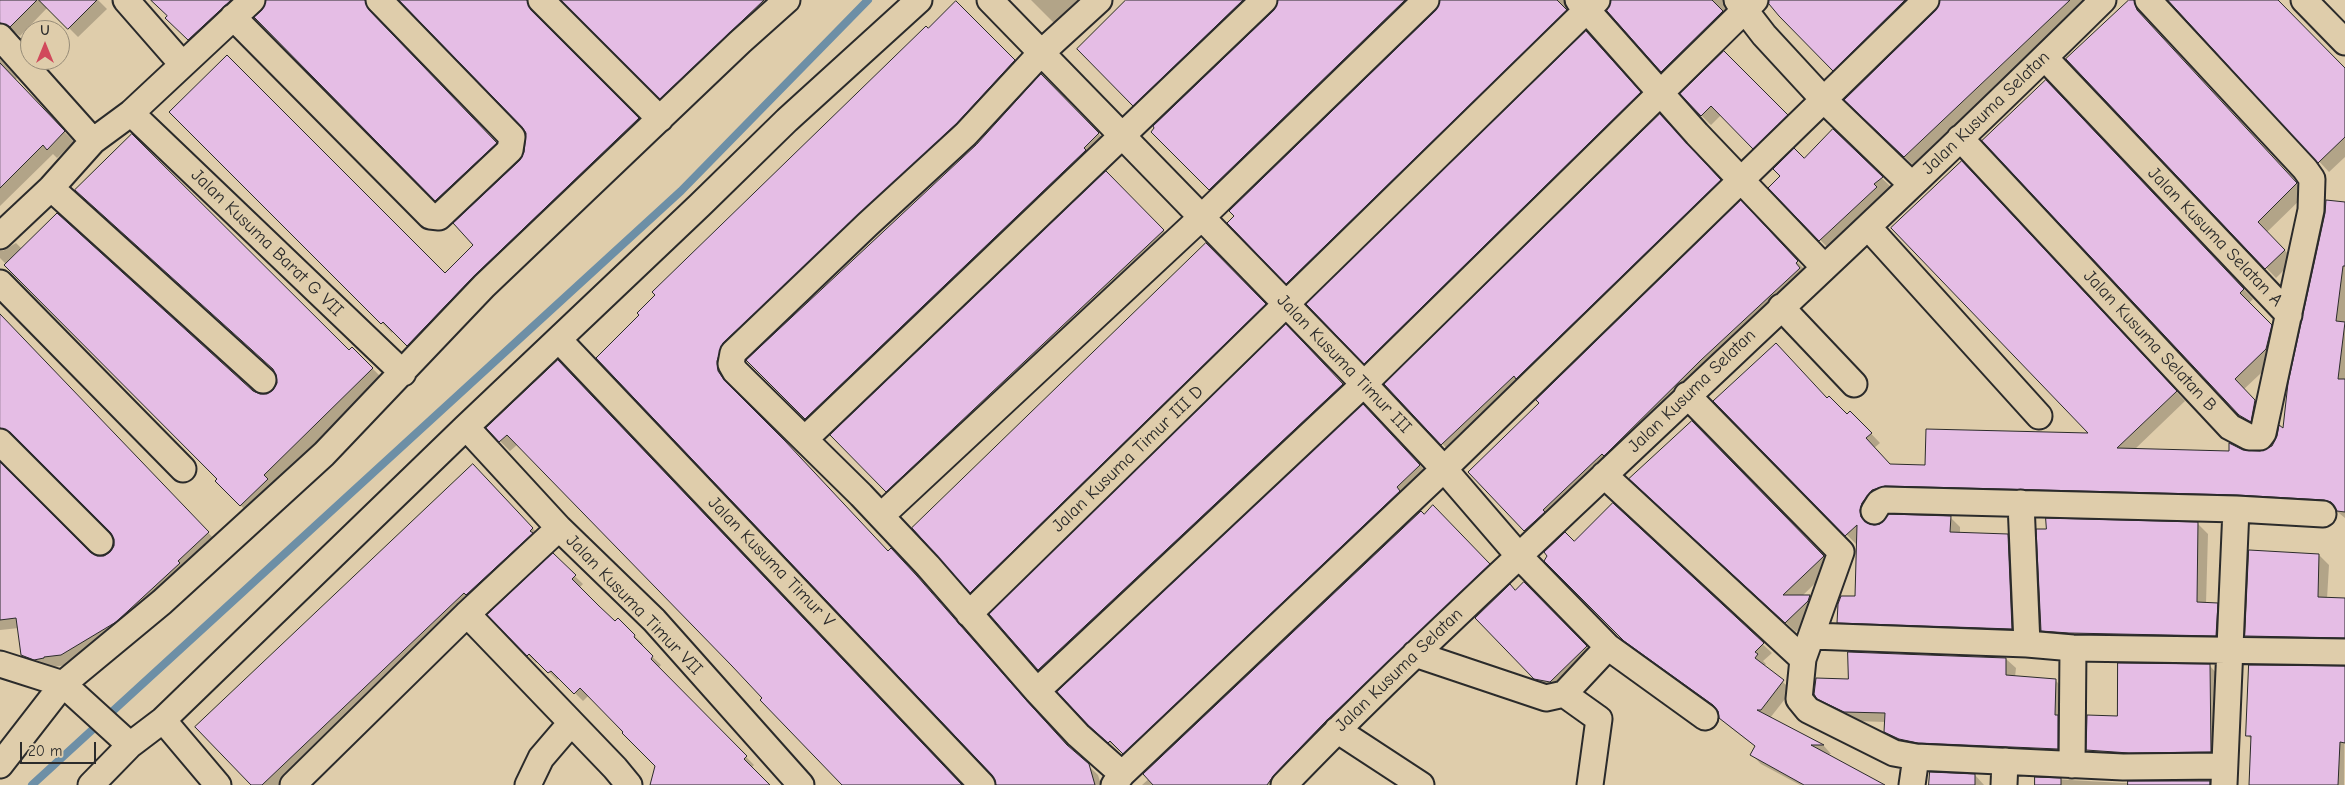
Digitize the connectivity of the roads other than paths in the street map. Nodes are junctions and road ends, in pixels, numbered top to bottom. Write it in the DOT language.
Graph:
graph roads {
  1 [pos="126,0"];
  2 [pos="252,0"];
  3 [pos="379,0"];
  4 [pos="541,0"];
  5 [pos="788,0"];
  6 [pos="919,0"];
  7 [pos="990,0"];
  8 [pos="1099,0"];
  9 [pos="1264,0"];
  10 [pos="1426,0"];
  11 [pos="1926,0"];
  12 [pos="2103,0"];
  13 [pos="2148,0"];
  14 [pos="2304,0"];
  15 [pos="1587,3"];
  16 [pos="1746,3"];
  17 [pos="233,17"];
  18 [pos="0,37"];
  19 [pos="2345,42"];
  20 [pos="1042,52"];
  21 [pos="2045,58"];
  22 [pos="182,64"];
  23 [pos="1661,93"];
  24 [pos="1824,100"];
  25 [pos="131,113"];
  26 [pos="660,119"];
  27 [pos="1120,135"];
  28 [pos="1960,138"];
  29 [pos="93,141"];
  30 [pos="1740,180"];
  31 [pos="1912,184"];
  32 [pos="51,188"];
  33 [pos="1202,216"];
  34 [pos="5,221"];
  35 [pos="1868,227"];
  36 [pos="1824,267"];
  37 [pos="0,283"];
  38 [pos="1287,304"];
  39 [pos="1781,307"];
  40 [pos="2289,315"];
  41 [pos="559,340"];
  42 [pos="403,373"];
  43 [pos="263,380"];
  44 [pos="1364,384"];
  45 [pos="1854,384"];
  46 [pos="1687,395"];
  47 [pos="2039,416"];
  48 [pos="466,426"];
  49 [pos="805,439"];
  50 [pos="0,442"];
  51 [pos="1444,468"];
  52 [pos="183,469"];
  53 [pos="1604,475"];
  54 [pos="2021,503"];
  55 [pos="2236,509"];
  56 [pos="1874,511"];
  57 [pos="2323,514"];
  58 [pos="881,516"];
  59 [pos="559,528"];
  60 [pos="100,542"];
  61 [pos="1519,556"];
  62 [pos="467,614"];
  63 [pos="969,614"];
  64 [pos="1812,636"];
  65 [pos="2027,644"];
  66 [pos="1608,647"];
  67 [pos="2073,648"];
  68 [pos="2231,651"];
  69 [pos="2345,652"];
  70 [pos="1415,654"];
  71 [pos="1803,659"];
  72 [pos="0,664"];
  73 [pos="63,684"];
  74 [pos="1037,691"];
  75 [pos="1564,694"];
  76 [pos="1705,717"];
  77 [pos="163,720"];
  78 [pos="571,723"];
  79 [pos="1337,730"];
  80 [pos="124,739"];
  81 [pos="1916,757"];
  82 [pos="0,765"];
  83 [pos="2072,765"];
  84 [pos="2004,773"];
  85 [pos="2123,776"];
  86 [pos="2224,776"];
  87 [pos="1118,779"];
  88 [pos="91,785"];
  89 [pos="218,785"];
  90 [pos="293,785"];
  91 [pos="528,785"];
  92 [pos="628,785"];
  93 [pos="801,785"];
  94 [pos="982,785"];
  95 [pos="1284,785"];
  96 [pos="1420,785"];
  97 [pos="1590,785"];
  98 [pos="1912,785"];
  1 -- 22 [label="street"];
  2 -- 17 [label="street"];
  3 -- 17 [label="street"];
  4 -- 26 [label="street"];
  5 -- 26 [label="street"];
  6 -- 41 [label="street"];
  7 -- 20 [label="street, Jalan Kusuma Timur III"];
  8 -- 20 [label="street"];
  9 -- 27 [label="street"];
  10 -- 33 [label="street"];
  11 -- 24 [label="street"];
  12 -- 21 [label="street, Jalan Kusuma Selatan"];
  13 -- 40 [label="street, Jalan Kusuma Selatan A"];
  14 -- 19 [label="street"];
  15 -- 23 [label="street"];
  15 -- 38 [label="street, Jalan Kusuma Timur III D"];
  16 -- 23 [label="street"];
  16 -- 24 [label="street"];
  17 -- 22 [label="street"];
  18 -- 29 [label="street"];
  20 -- 27 [label="street, Jalan Kusuma Timur III"];
  20 -- 49 [label="street"];
  21 -- 28 [label="street, Jalan Kusuma Selatan"];
  21 -- 40 [label="street, Jalan Kusuma Selatan A"];
  22 -- 25 [label="street"];
  23 -- 30 [label="street"];
  23 -- 44 [label="street"];
  24 -- 30 [label="street"];
  24 -- 31 [label="street"];
  25 -- 29 [label="street"];
  25 -- 42 [label="street, Jalan Kusuma Barat G VII"];
  26 -- 42 [label="street"];
  27 -- 33 [label="street, Jalan Kusuma Timur III"];
  27 -- 49 [label="street"];
  28 -- 31 [label="street, Jalan Kusuma Selatan"];
  28 -- 40 [label="street, Jalan Kusuma Selatan B"];
  29 -- 32 [label="street"];
  30 -- 36 [label="street"];
  30 -- 51 [label="street"];
  31 -- 35 [label="street, Jalan Kusuma Selatan"];
  32 -- 34 [label="street"];
  32 -- 43 [label="street"];
  33 -- 38 [label="street, Jalan Kusuma Timur III"];
  33 -- 58 [label="street"];
  35 -- 36 [label="street, Jalan Kusuma Selatan"];
  35 -- 47 [label="street"];
  36 -- 39 [label="street, Jalan Kusuma Selatan"];
  37 -- 52 [label="street"];
  38 -- 44 [label="street, Jalan Kusuma Timur III"];
  38 -- 63 [label="street, Jalan Kusuma Timur III D"];
  39 -- 45 [label="street"];
  39 -- 46 [label="street, Jalan Kusuma Selatan"];
  41 -- 48 [label="street"];
  41 -- 94 [label="street, Jalan Kusuma Timur V"];
  42 -- 73 [label="street"];
  44 -- 51 [label="street, Jalan Kusuma Timur III"];
  44 -- 74 [label="street"];
  46 -- 53 [label="street, Jalan Kusuma Selatan"];
  46 -- 64 [label="street"];
  48 -- 59 [label="street, Jalan Kusuma Timur VII"];
  48 -- 77 [label="street"];
  49 -- 58 [label="street"];
  50 -- 60 [label="street"];
  51 -- 61 [label="street, Jalan Kusuma Timur III"];
  51 -- 87 [label="street"];
  53 -- 61 [label="street, Jalan Kusuma Selatan"];
  53 -- 71 [label="street"];
  54 -- 55 [label="street"];
  54 -- 56 [label="street"];
  54 -- 65 [label="street"];
  55 -- 57 [label="street"];
  55 -- 68 [label="street"];
  58 -- 63 [label="street"];
  59 -- 62 [label="street"];
  59 -- 93 [label="street, Jalan Kusuma Timur VII"];
  61 -- 66 [label="street, Jalan Kusuma Timur III"];
  61 -- 70 [label="street, Jalan Kusuma Selatan"];
  62 -- 78 [label="street"];
  62 -- 90 [label="street"];
  63 -- 74 [label="street"];
  64 -- 65 [label="street"];
  64 -- 71 [label="street"];
  65 -- 67 [label="street"];
  66 -- 75 [label="street"];
  66 -- 76 [label="street, Jalan Kusuma Timur III"];
  67 -- 68 [label="street"];
  67 -- 83 [label="street"];
  68 -- 69 [label="street"];
  68 -- 86 [label="street"];
  70 -- 75 [label="street"];
  70 -- 79 [label="street, Jalan Kusuma Selatan"];
  71 -- 81 [label="street"];
  72 -- 73 [label="street"];
  73 -- 80 [label="street"];
  73 -- 82 [label="street"];
  74 -- 87 [label="street"];
  75 -- 97 [label="street"];
  77 -- 80 [label="street"];
  77 -- 89 [label="street"];
  78 -- 91 [label="street"];
  78 -- 92 [label="street"];
  79 -- 95 [label="street, Jalan Kusuma Selatan"];
  79 -- 96 [label="street"];
  80 -- 88 [label="street"];
  81 -- 84 [label="street"];
  81 -- 98 [label="street"];
  83 -- 84 [label="street"];
  83 -- 85 [label="street"];
  85 -- 86 [label="street"];
}
